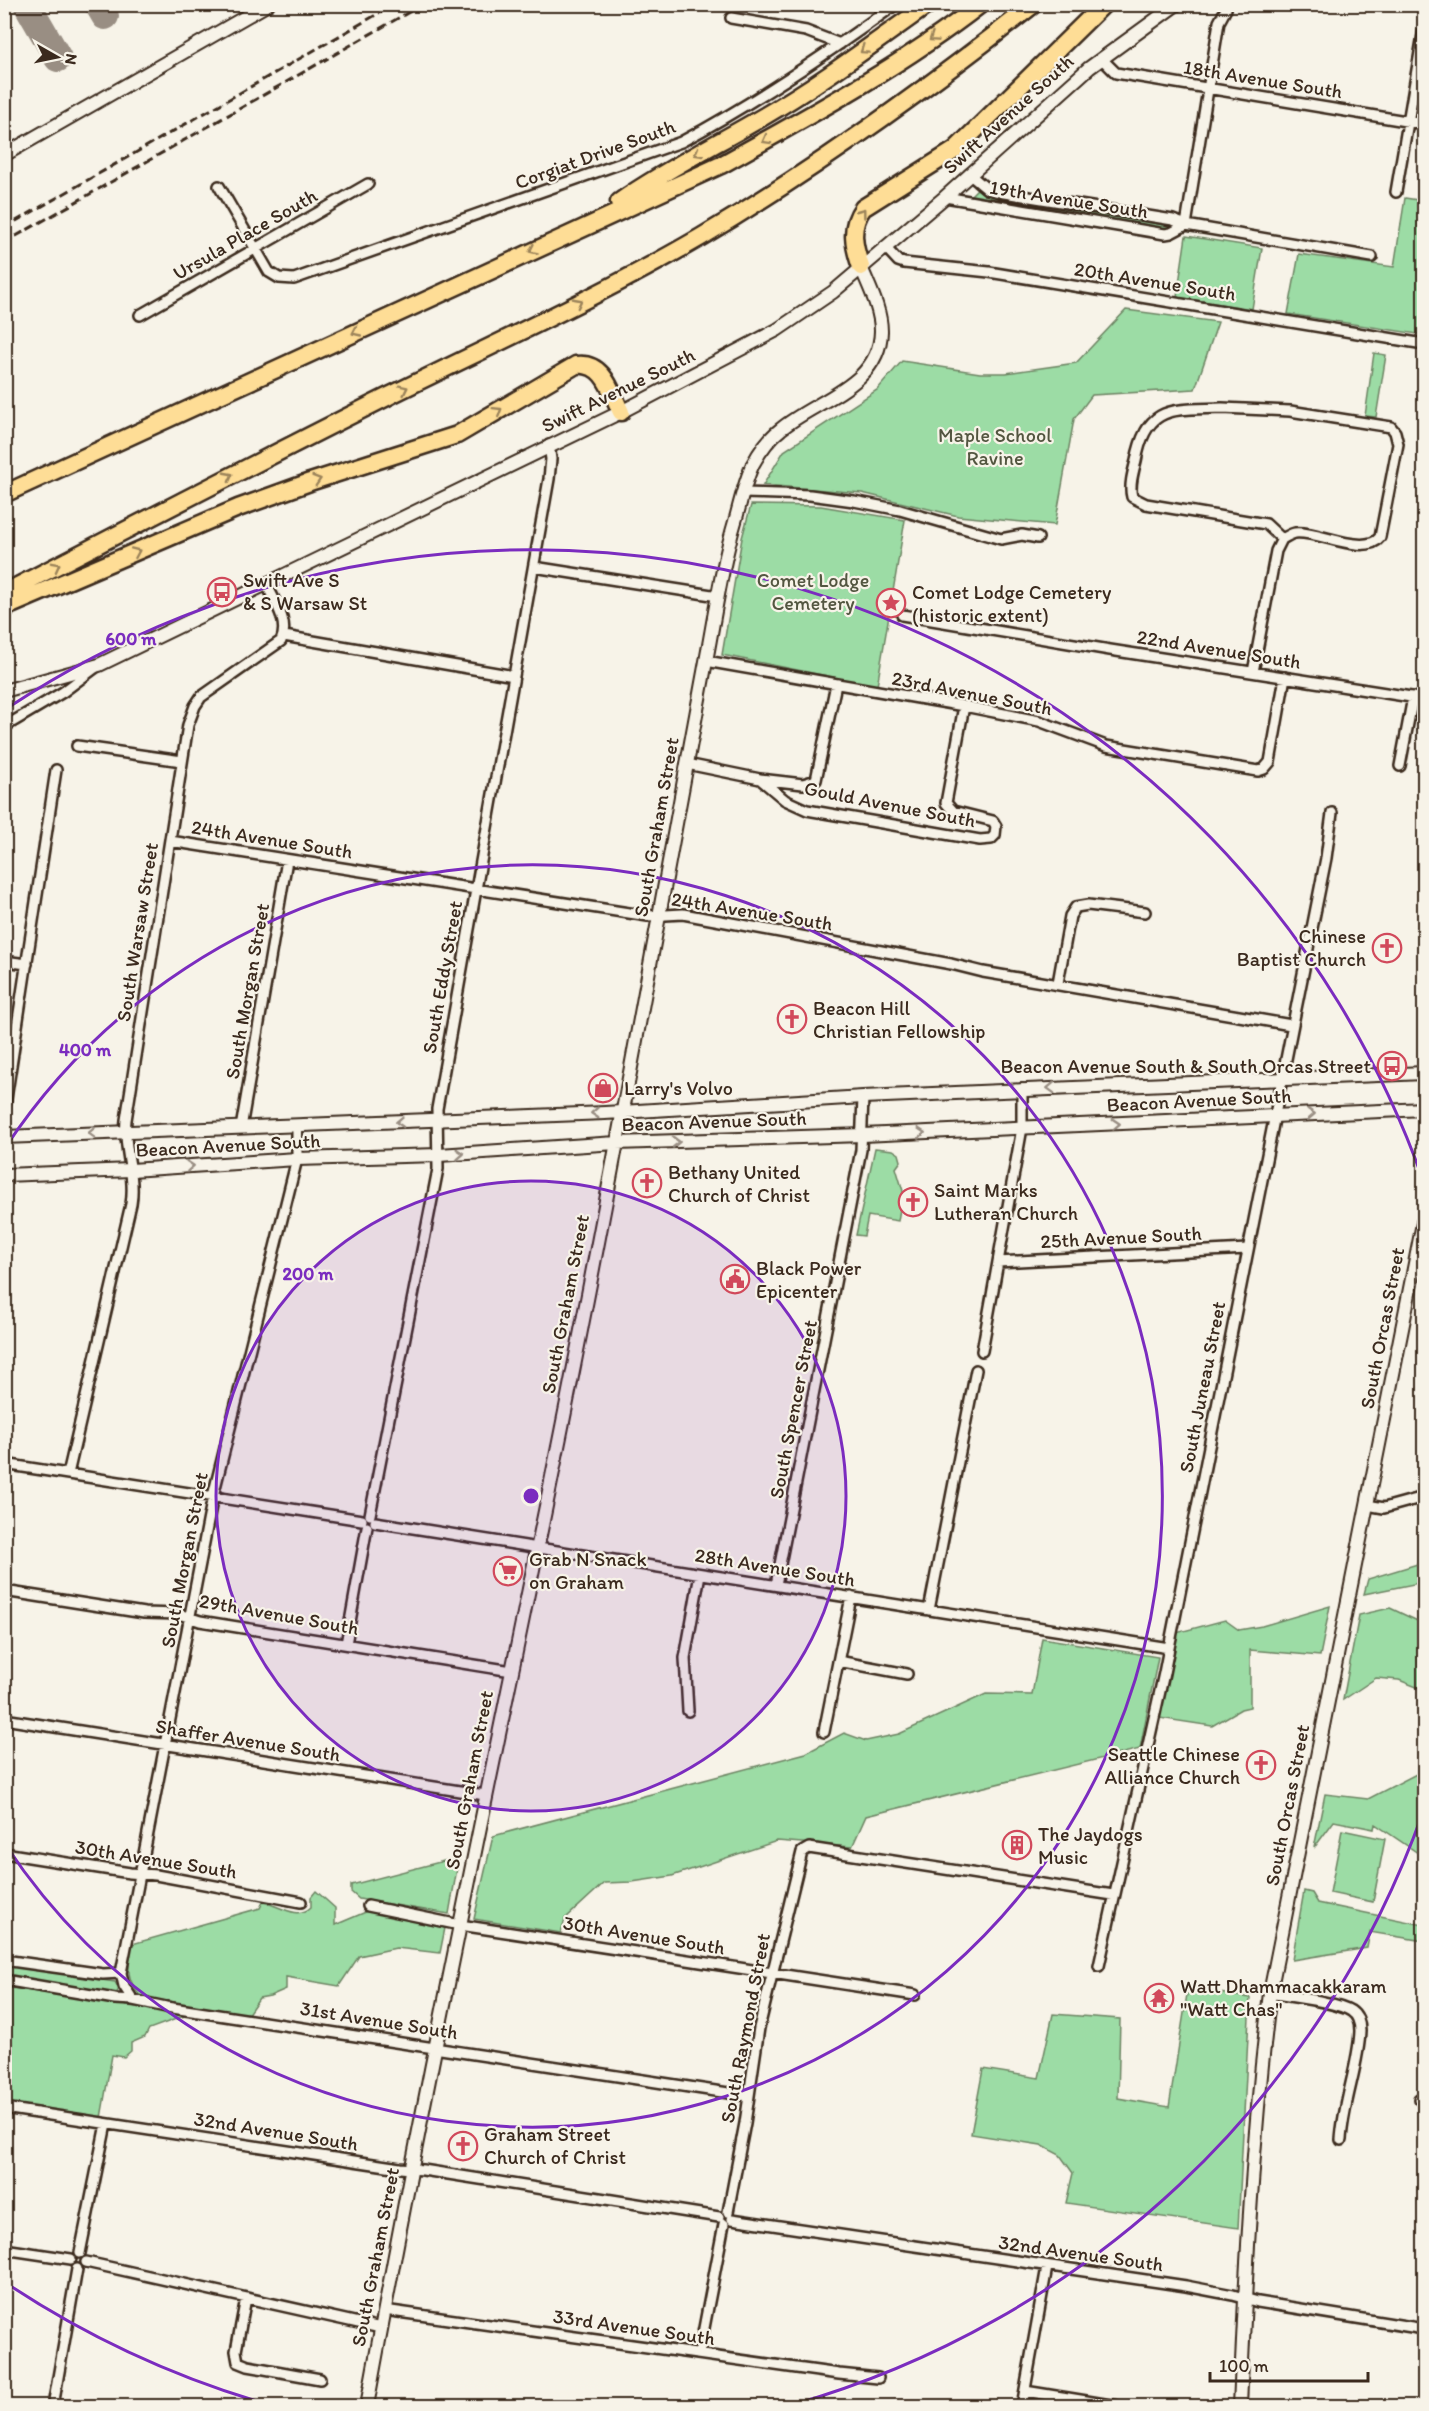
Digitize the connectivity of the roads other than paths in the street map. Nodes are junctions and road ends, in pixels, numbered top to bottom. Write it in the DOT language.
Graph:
graph roads {
  1 [pos="268,4"];
  2 [pos="896,4"];
  3 [pos="929,4"];
  4 [pos="981,4"];
  5 [pos="1034,4"];
  6 [pos="1104,4"];
  7 [pos="1177,4"];
  8 [pos="1226,9"];
  9 [pos="731,18"];
  10 [pos="1425,29"];
  11 [pos="840,45"];
  12 [pos="1102,59"];
  13 [pos="1208,88"];
  14 [pos="1408,121"];
  15 [pos="1425,124"];
  16 [pos="4,155"];
  17 [pos="969,174"];
  18 [pos="368,184"];
  19 [pos="219,186"];
  20 [pos="1396,192"];
  21 [pos="945,197"];
  22 [pos="1186,225"];
  23 [pos="585,226"];
  24 [pos="885,247"];
  25 [pos="255,249"];
  26 [pos="1372,257"];
  27 [pos="861,267"];
  28 [pos="140,315"];
  29 [pos="1425,344"];
  30 [pos="621,412"];
  31 [pos="549,446"];
  32 [pos="743,493"];
  33 [pos="4,494"];
  34 [pos="1038,538"];
  35 [pos="1282,539"];
  36 [pos="534,567"];
  37 [pos="266,583"];
  38 [pos="4,593"];
  39 [pos="717,596"];
  40 [pos="4,608"];
  41 [pos="902,615"];
  42 [pos="284,636"];
  43 [pos="706,661"];
  44 [pos="99,665"];
  45 [pos="1253,672"];
  46 [pos="514,676"];
  47 [pos="1285,678"];
  48 [pos="836,684"];
  49 [pos="4,691"];
  50 [pos="1413,697"];
  51 [pos="1425,699"];
  52 [pos="964,706"];
  53 [pos="4,727"];
  54 [pos="77,746"];
  55 [pos="182,761"];
  56 [pos="687,764"];
  57 [pos="1400,766"];
  58 [pos="56,770"];
  59 [pos="760,779"];
  60 [pos="1332,813"];
  61 [pos="170,840"];
  62 [pos="287,860"];
  63 [pos="476,888"];
  64 [pos="1145,912"];
  65 [pos="660,915"];
  66 [pos="4,961"];
  67 [pos="27,963"];
  68 [pos="1058,983"];
  69 [pos="1291,1025"];
  70 [pos="1425,1073"];
  71 [pos="1281,1078"];
  72 [pos="1022,1089"];
  73 [pos="863,1097"];
  74 [pos="1425,1108"];
  75 [pos="4,1112"];
  76 [pos="622,1112"];
  77 [pos="1274,1116"];
  78 [pos="436,1120"];
  79 [pos="297,1126"];
  80 [pos="242,1128"];
  81 [pos="1022,1128"];
  82 [pos="125,1132"];
  83 [pos="862,1135"];
  84 [pos="4,1137"];
  85 [pos="616,1143"];
  86 [pos="439,1155"];
  87 [pos="297,1159"];
  88 [pos="131,1170"];
  89 [pos="4,1175"];
  90 [pos="1425,1218"];
  91 [pos="1422,1242"];
  92 [pos="1247,1249"];
  93 [pos="998,1262"];
  94 [pos="982,1351"];
  95 [pos="976,1370"];
  96 [pos="4,1464"];
  97 [pos="68,1474"];
  98 [pos="213,1496"];
  99 [pos="1425,1497"];
  100 [pos="1367,1505"];
  101 [pos="369,1521"];
  102 [pos="537,1548"];
  103 [pos="700,1574"];
  104 [pos="776,1585"];
  105 [pos="4,1591"];
  106 [pos="851,1597"];
  107 [pos="929,1610"];
  108 [pos="190,1618"];
  109 [pos="346,1644"];
  110 [pos="1169,1648"];
  111 [pos="838,1661"];
  112 [pos="512,1671"];
  113 [pos="907,1674"];
  114 [pos="688,1711"];
  115 [pos="4,1719"];
  116 [pos="824,1732"];
  117 [pos="165,1745"];
  118 [pos="485,1795"];
  119 [pos="4,1853"];
  120 [pos="141,1874"];
  121 [pos="1113,1895"];
  122 [pos="301,1902"];
  123 [pos="368,1906"];
  124 [pos="460,1925"];
  125 [pos="4,1960"];
  126 [pos="1099,1966"];
  127 [pos="121,1972"];
  128 [pos="772,1973"];
  129 [pos="4,1980"];
  130 [pos="1270,1993"];
  131 [pos="915,1995"];
  132 [pos="133,2000"];
  133 [pos="436,2047"];
  134 [pos="748,2096"];
  135 [pos="4,2108"];
  136 [pos="106,2124"];
  137 [pos="1341,2140"];
  138 [pos="412,2169"];
  139 [pos="726,2218"];
  140 [pos="4,2249"];
  141 [pos="80,2253"];
  142 [pos="71,2259"];
  143 [pos="87,2262"];
  144 [pos="1047,2267"];
  145 [pos="77,2269"];
  146 [pos="246,2298"];
  147 [pos="1245,2299"];
  148 [pos="384,2310"];
  149 [pos="381,2328"];
  150 [pos="1425,2328"];
  151 [pos="699,2354"];
  152 [pos="878,2378"];
  153 [pos="320,2379"];
  154 [pos="1025,2391"];
  155 [pos="53,2406"];
  156 [pos="367,2406"];
  157 [pos="1022,2406"];
  158 [pos="1117,2406"];
  159 [pos="1240,2406"];
  1 -- 16 [label="street"];
  2 -- 11 [label="street, Corgiat Drive South"];
  3 -- 23 [label="highway, one-way"];
  4 -- 23 [label="highway, one-way"];
  38 -- 5 [label="highway, one-way"];
  27 -- 6 [label="highway, one-way"];
  7 -- 12 [label="street, Swift Avenue South"];
  8 -- 13 [label="street"];
  9 -- 11 [label="street"];
  10 -- 14 [label="street"];
  11 -- 25 [label="street, Corgiat Drive South"];
  12 -- 13 [label="street, 18th Avenue South"];
  12 -- 17 [label="street, Swift Avenue South"];
  13 -- 14 [label="street, 18th Avenue South"];
  13 -- 22 [label="street"];
  14 -- 15 [label="street, 18th Avenue South"];
  14 -- 20 [label="street"];
  17 -- 21 [label="street, Swift Avenue South"];
  17 -- 22 [label="street, 19th Avenue South"];
  18 -- 25 [label="street, Ursula Place South"];
  19 -- 25 [label="street"];
  21 -- 22 [label="street, 19th Avenue South"];
  21 -- 24 [label="street, Swift Avenue South"];
  22 -- 26 [label="street, 19th Avenue South"];
  23 -- 33 [label="highway, one-way"];
  24 -- 27 [label="street, Swift Avenue South"];
  24 -- 29 [label="street, 20th Avenue South"];
  25 -- 28 [label="street, Ursula Place South"];
  27 -- 30 [label="street, Swift Avenue South"];
  27 -- 32 [label="street, South Graham Street"];
  30 -- 31 [label="street, Swift Avenue South"];
  40 -- 30 [label="highway, one-way"];
  31 -- 36 [label="street, South Eddy Street"];
  31 -- 37 [label="street, Swift Avenue South"];
  32 -- 34 [label="street"];
  32 -- 39 [label="street, South Graham Street"];
  35 -- 35 [label="street"];
  35 -- 45 [label="street"];
  36 -- 39 [label="street"];
  36 -- 46 [label="street, South Eddy Street"];
  37 -- 42 [label="street"];
  37 -- 44 [label="street, Swift Avenue South"];
  39 -- 43 [label="street, South Graham Street"];
  41 -- 45 [label="street, 22nd Avenue South"];
  42 -- 46 [label="street"];
  42 -- 55 [label="street, South Warsaw Street"];
  43 -- 48 [label="street, 23rd Avenue South"];
  43 -- 56 [label="street, South Graham Street"];
  44 -- 49 [label="street, Swift Avenue South"];
  44 -- 53 [label="street"];
  45 -- 47 [label="street, 22nd Avenue South"];
  46 -- 63 [label="street, South Eddy Street"];
  47 -- 50 [label="street, 22nd Avenue South"];
  47 -- 52 [label="street, 23rd Avenue South"];
  48 -- 52 [label="street, 23rd Avenue South"];
  48 -- 59 [label="street, Gould Avenue South"];
  50 -- 51 [label="street, 22nd Avenue South"];
  50 -- 57 [label="street"];
  52 -- 59 [label="street, Gould Avenue South"];
  54 -- 55 [label="street"];
  55 -- 61 [label="street, South Warsaw Street"];
  56 -- 59 [label="street, Gould Avenue South"];
  56 -- 65 [label="street, South Graham Street"];
  58 -- 67 [label="street"];
  60 -- 69 [label="street, South Juneau Street"];
  61 -- 62 [label="street, 24th Avenue South"];
  61 -- 82 [label="street, South Warsaw Street"];
  62 -- 63 [label="street, 24th Avenue South"];
  62 -- 80 [label="street, South Morgan Street"];
  63 -- 65 [label="street, 24th Avenue South"];
  63 -- 78 [label="street, South Eddy Street"];
  64 -- 68 [label="street"];
  65 -- 68 [label="street, 24th Avenue South"];
  65 -- 76 [label="street, South Graham Street"];
  66 -- 67 [label="street"];
  67 -- 75 [label="street"];
  68 -- 69 [label="street, 24th Avenue South"];
  69 -- 71 [label="street, South Juneau Street"];
  70 -- 71 [label="street, Beacon Avenue South"];
  71 -- 72 [label="street, Beacon Avenue South, one-way"];
  71 -- 77 [label="street, South Juneau Street"];
  72 -- 73 [label="street, Beacon Avenue South"];
  72 -- 81 [label="street"];
  73 -- 76 [label="street, Beacon Avenue South"];
  73 -- 83 [label="street, South Spencer Street"];
  77 -- 74 [label="street, Beacon Avenue South, one-way"];
  76 -- 78 [label="street, Beacon Avenue South, one-way"];
  76 -- 85 [label="street, South Graham Street"];
  81 -- 77 [label="street, Beacon Avenue South, one-way"];
  77 -- 92 [label="street, South Juneau Street"];
  78 -- 79 [label="street, Beacon Avenue South, one-way"];
  78 -- 86 [label="street, South Eddy Street"];
  79 -- 80 [label="street, Beacon Avenue South"];
  79 -- 87 [label="street, South Morgan Street"];
  80 -- 82 [label="street, Beacon Avenue South"];
  83 -- 81 [label="street, Beacon Avenue South, one-way"];
  81 -- 93 [label="street"];
  82 -- 84 [label="street, Beacon Avenue South, one-way"];
  82 -- 88 [label="street, South Warsaw Street"];
  85 -- 83 [label="street, Beacon Avenue South, one-way"];
  83 -- 104 [label="street, South Spencer Street"];
  86 -- 85 [label="street, Beacon Avenue South, one-way"];
  85 -- 102 [label="street, South Graham Street"];
  86 -- 87 [label="street, Beacon Avenue South"];
  86 -- 101 [label="street, South Eddy Street"];
  88 -- 87 [label="street, Beacon Avenue South, one-way"];
  87 -- 98 [label="street, South Morgan Street"];
  88 -- 89 [label="street, Beacon Avenue South"];
  88 -- 97 [label="street, South Warsaw Street"];
  90 -- 91 [label="street, South Orcas Street"];
  91 -- 100 [label="street, South Orcas Street"];
  92 -- 93 [label="street, 25th Avenue South"];
  92 -- 110 [label="street, South Juneau Street"];
  93 -- 94 [label="street"];
  95 -- 107 [label="street"];
  96 -- 97 [label="street, 28th Avenue South"];
  97 -- 98 [label="street, 28th Avenue South"];
  98 -- 101 [label="street, 28th Avenue South"];
  98 -- 108 [label="street, South Morgan Street"];
  99 -- 100 [label="street"];
  100 -- 130 [label="street, South Orcas Street"];
  101 -- 102 [label="street, 28th Avenue South"];
  101 -- 109 [label="street, South Eddy Street"];
  102 -- 103 [label="street, 28th Avenue South"];
  102 -- 112 [label="street, South Graham Street"];
  103 -- 104 [label="street, 28th Avenue South"];
  103 -- 114 [label="street"];
  104 -- 106 [label="street, 28th Avenue South"];
  105 -- 108 [label="street, 29th Avenue South"];
  106 -- 107 [label="street, 28th Avenue South"];
  106 -- 111 [label="street"];
  107 -- 110 [label="street, 28th Avenue South"];
  108 -- 109 [label="street, 29th Avenue South"];
  108 -- 117 [label="street, South Morgan Street"];
  109 -- 112 [label="street, 29th Avenue South"];
  110 -- 121 [label="street, South Juneau Street"];
  111 -- 113 [label="street"];
  111 -- 116 [label="street"];
  112 -- 118 [label="street, South Graham Street"];
  115 -- 117 [label="street, Shaffer Avenue South"];
  117 -- 118 [label="street, Shaffer Avenue South"];
  117 -- 120 [label="street, South Morgan Street"];
  118 -- 124 [label="street, South Graham Street"];
  119 -- 120 [label="street, 30th Avenue South"];
  120 -- 122 [label="street, 30th Avenue South"];
  120 -- 127 [label="street, South Morgan Street"];
  121 -- 126 [label="street, South Juneau Street"];
  121 -- 128 [label="street, South Raymond Street"];
  123 -- 124 [label="street, 30th Avenue South"];
  124 -- 128 [label="street, 30th Avenue South"];
  124 -- 133 [label="street, South Graham Street"];
  125 -- 127 [label="street"];
  127 -- 132 [label="street"];
  128 -- 131 [label="street, 30th Avenue South"];
  128 -- 134 [label="street, South Raymond Street"];
  129 -- 132 [label="street, 31st Avenue South"];
  130 -- 137 [label="street"];
  130 -- 147 [label="street, South Orcas Street"];
  132 -- 133 [label="street, 31st Avenue South"];
  133 -- 134 [label="street, 31st Avenue South"];
  133 -- 138 [label="street, South Graham Street"];
  134 -- 139 [label="street, South Raymond Street"];
  135 -- 136 [label="street, 32nd Avenue South"];
  136 -- 138 [label="street, 32nd Avenue South"];
  136 -- 141 [label="street"];
  138 -- 139 [label="street, 32nd Avenue South"];
  138 -- 148 [label="street, South Graham Street"];
  139 -- 144 [label="street, 32nd Avenue South"];
  139 -- 151 [label="street, South Raymond Street"];
  140 -- 142 [label="street"];
  141 -- 142 [label="street"];
  141 -- 143 [label="street"];
  142 -- 145 [label="street"];
  143 -- 145 [label="street"];
  143 -- 146 [label="street"];
  144 -- 147 [label="street, 32nd Avenue South"];
  144 -- 154 [label="street"];
  145 -- 155 [label="street"];
  146 -- 149 [label="street"];
  146 -- 153 [label="street"];
  147 -- 150 [label="street, 32nd Avenue South"];
  147 -- 159 [label="street, South Orcas Street"];
  148 -- 149 [label="street, South Graham Street"];
  148 -- 151 [label="street, 33rd Avenue South"];
  149 -- 156 [label="street, South Graham Street"];
  151 -- 152 [label="street, 33rd Avenue South"];
  154 -- 157 [label="street"];
  154 -- 158 [label="street"];
}
